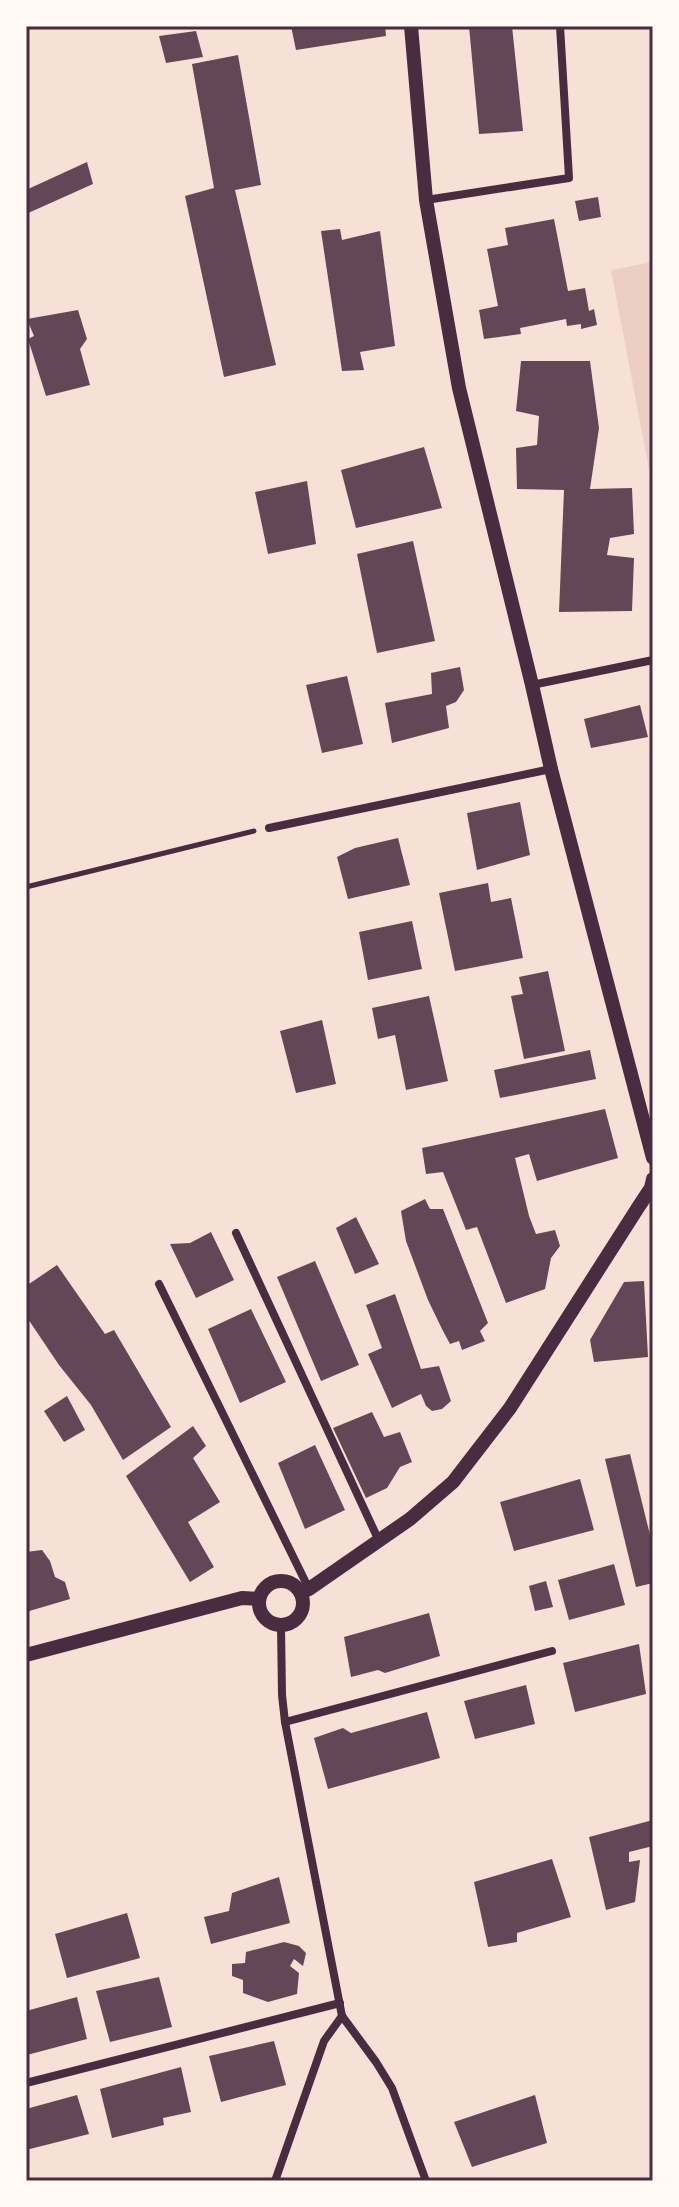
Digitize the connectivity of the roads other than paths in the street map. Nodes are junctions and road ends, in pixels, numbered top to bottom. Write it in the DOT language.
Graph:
graph roads {
  1 [pos="411,26"];
  2 [pos="560,26"];
  3 [pos="426,200"];
  4 [pos="653,660"];
  5 [pos="532,685"];
  6 [pos="551,769"];
  7 [pos="269,828"];
  8 [pos="653,1158"];
  9 [pos="653,1179"];
  10 [pos="236,1233"];
  11 [pos="159,1284"];
  12 [pos="379,1541"];
  13 [pos="305,1590"];
  14 [pos="259,1599"];
  15 [pos="281,1626"];
  16 [pos="552,1651"];
  17 [pos="26,1655"];
  18 [pos="285,1722"];
  19 [pos="340,2003"];
  20 [pos="342,2016"];
  21 [pos="26,2083"];
  22 [pos="275,2181"];
  23 [pos="426,2181"];
  1 -- 3 [label="street"];
  2 -- 3 [label="street"];
  3 -- 5 [label="street"];
  4 -- 5 [label="street"];
  5 -- 6 [label="street"];
  6 -- 7 [label="street"];
  6 -- 8 [label="street"];
  9 -- 12 [label="street"];
  10 -- 12 [label="street"];
  11 -- 13 [label="street"];
  12 -- 13 [label="street"];
  13 -- 14 [label="street"];
  13 -- 15 [label="street"];
  14 -- 15 [label="street"];
  14 -- 17 [label="street"];
  15 -- 18 [label="street"];
  16 -- 18 [label="street"];
  18 -- 19 [label="street"];
  19 -- 20 [label="street"];
  19 -- 21 [label="street"];
  20 -- 22 [label="street"];
  20 -- 23 [label="street"];
}
